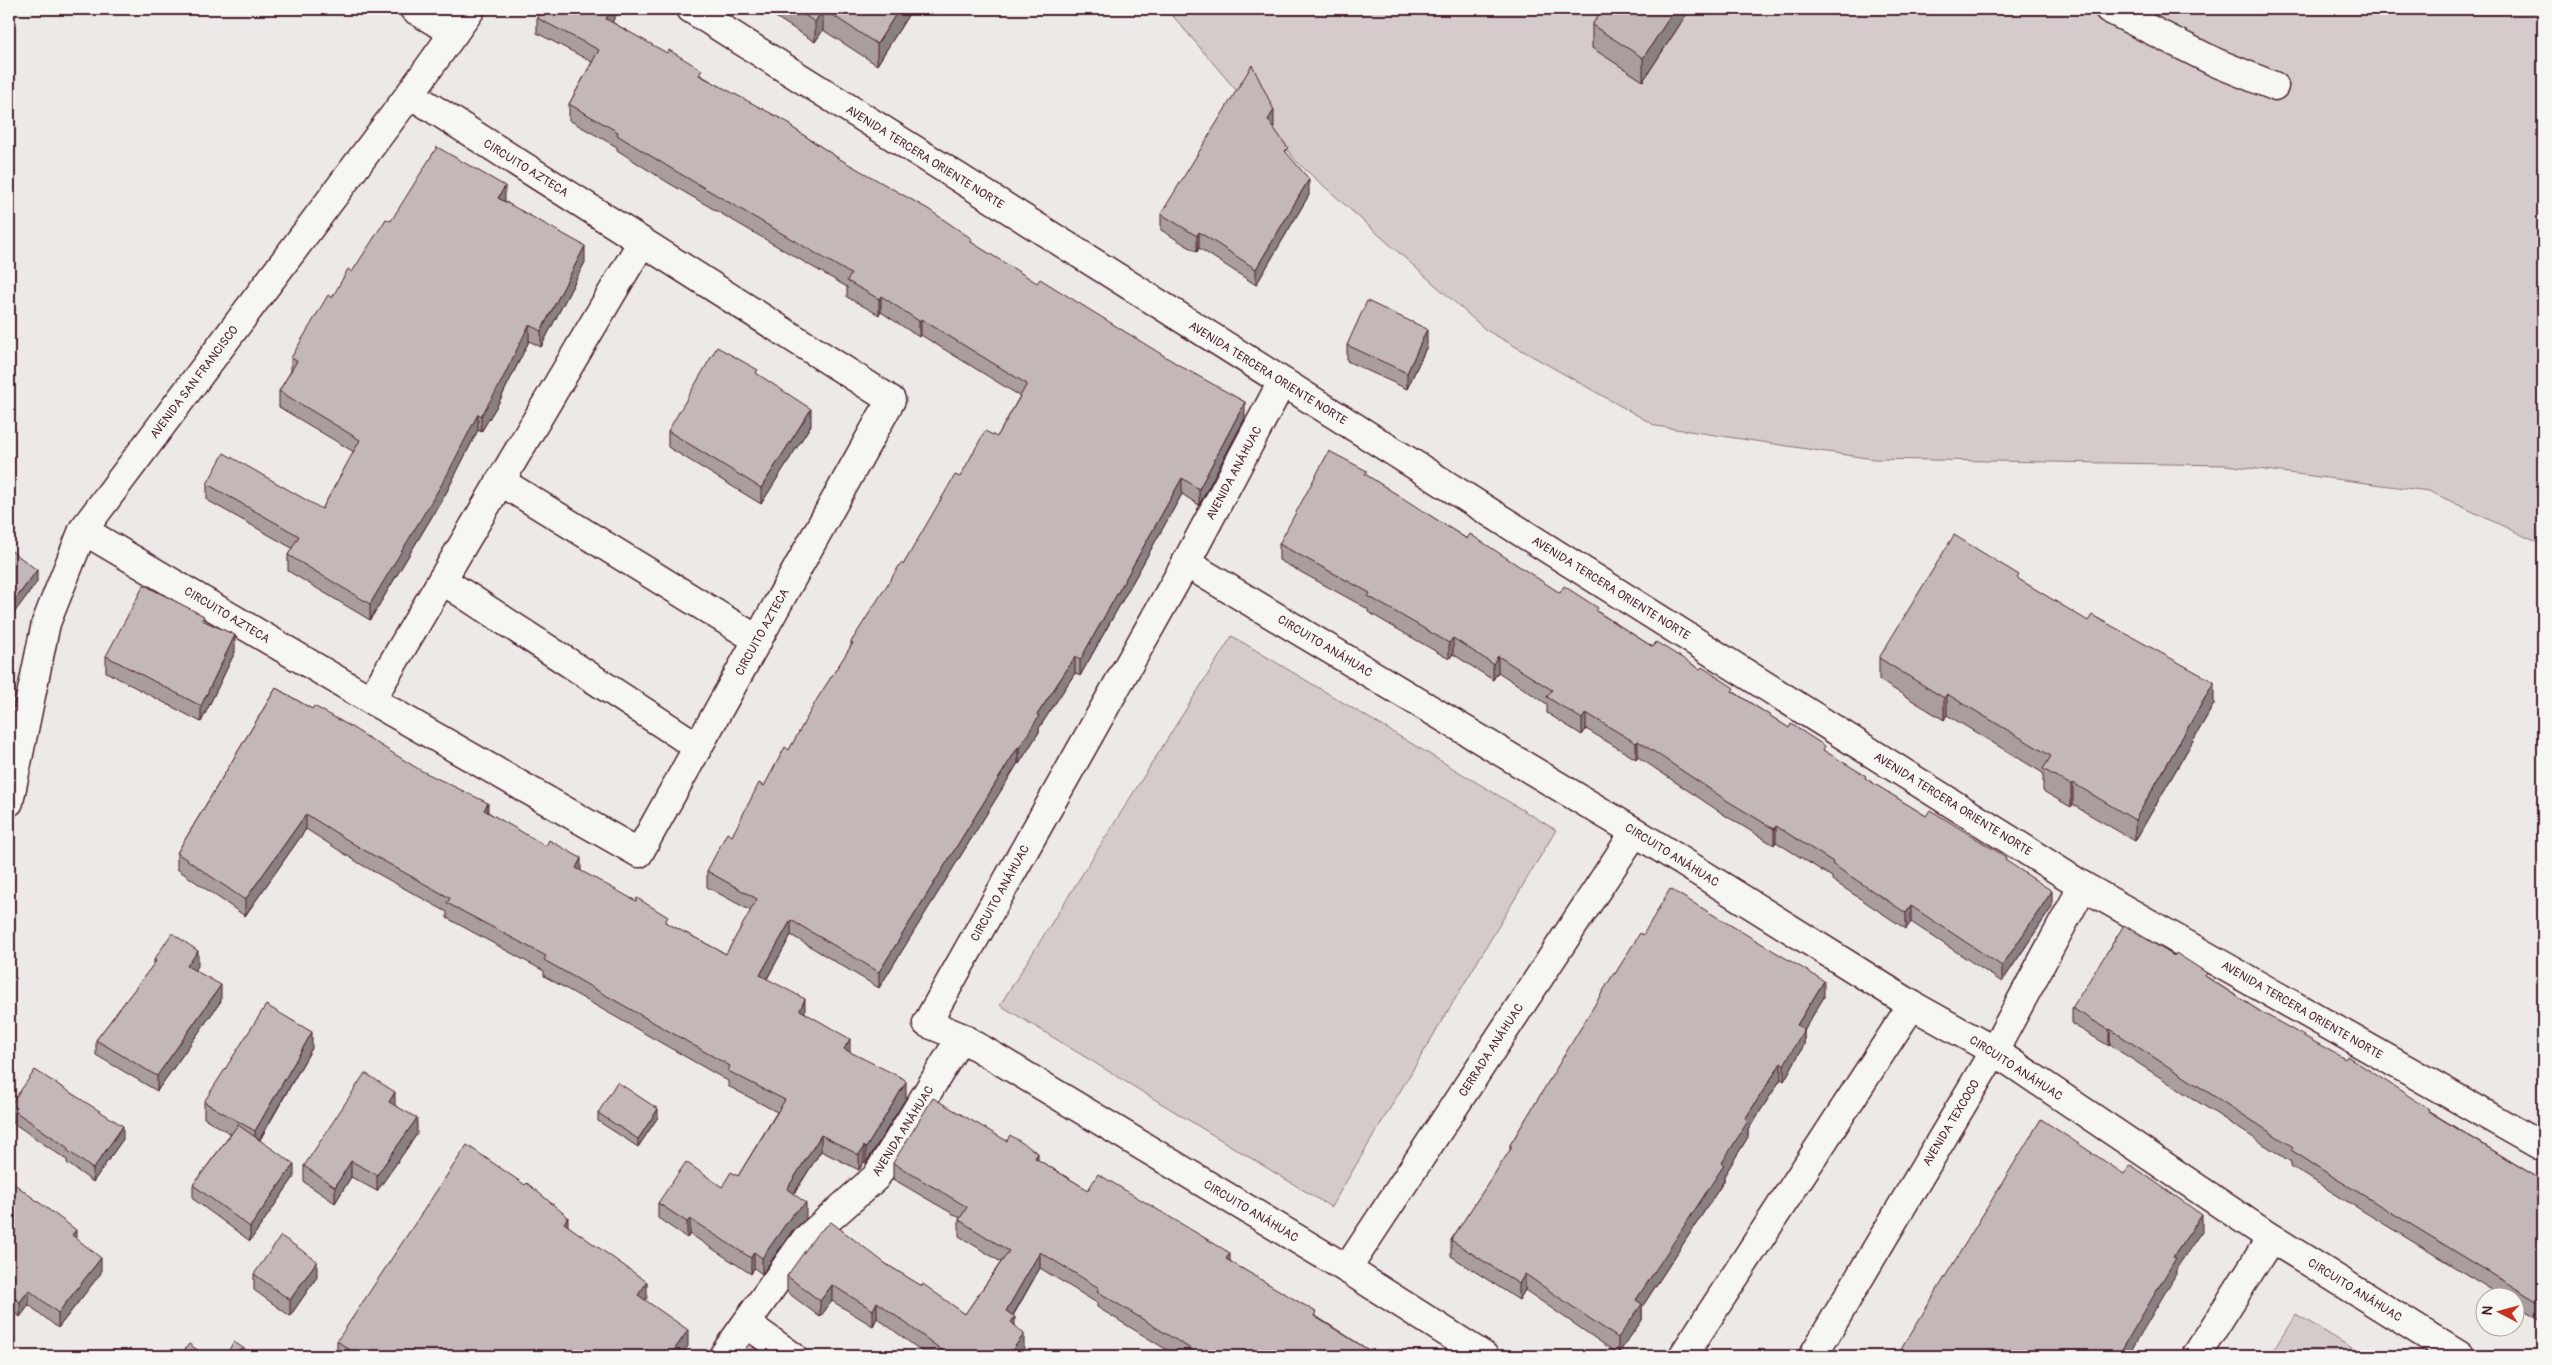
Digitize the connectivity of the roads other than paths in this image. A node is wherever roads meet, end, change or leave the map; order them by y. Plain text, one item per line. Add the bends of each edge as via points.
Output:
1 (414, 9) edge
2 (471, 9) edge
3 (691, 9) edge
4 (2109, 9) edge
5 (454, 33) junction
6 (2274, 86) dead end
7 (410, 94) junction
8 (642, 242) junction
9 (1282, 382) junction
10 (500, 481) junction
11 (83, 530) junction
12 (1186, 564) junction
13 (442, 580) junction
14 (758, 640) junction
15 (371, 700) junction
16 (698, 747) junction
17 (10, 801) edge
18 (1636, 832) junction
19 (2083, 886) junction
20 (1912, 1005) junction
21 (961, 1037) junction
22 (1994, 1051) junction
23 (2543, 1147) edge
24 (2271, 1238) junction
25 (1347, 1269) junction
26 (747, 1324) junction
27 (723, 1356) edge
28 (792, 1356) edge
29 (1484, 1356) edge
30 (1682, 1356) edge
31 (1813, 1356) edge
32 (2196, 1356) edge
33 (2460, 1356) edge

1 - 5 street
2 - 5 street, AVENIDA SAN FRANCISCO
3 - 9 street, AVENIDA TERCERA ORIENTE NORTE
4 - 6 street via 2217,63
5 - 7 street, AVENIDA SAN FRANCISCO
7 - 8 street, CIRCUITO AZTECA
7 - 11 street, AVENIDA SAN FRANCISCO
8 - 10 street
8 - 14 street, CIRCUITO AZTECA via 891,400
9 - 12 street, AVENIDA ANÁHUAC
9 - 19 street, AVENIDA TERCERA ORIENTE NORTE
10 - 13 street
10 - 14 street
11 - 15 street, CIRCUITO AZTECA
11 - 17 street, AVENIDA SAN FRANCISCO via 46,623
12 - 18 street, CIRCUITO ANÁHUAC
12 - 21 street, CIRCUITO ANÁHUAC via 927,1024
13 - 15 street
13 - 16 street
14 - 16 street, CIRCUITO AZTECA
15 - 16 street, CIRCUITO AZTECA via 639,853
18 - 20 street, CIRCUITO ANÁHUAC
18 - 25 street, CERRADA ANÁHUAC
19 - 22 street, AVENIDA TEXCOCO
19 - 23 street, AVENIDA TERCERA ORIENTE NORTE
20 - 22 street, CIRCUITO ANÁHUAC
20 - 30 street
21 - 25 street, CIRCUITO ANÁHUAC
21 - 26 street, AVENIDA ANÁHUAC via 876,1177 805,1240
22 - 24 street, CIRCUITO ANÁHUAC
22 - 31 street, AVENIDA TEXCOCO
24 - 32 street
24 - 33 street, CIRCUITO ANÁHUAC
25 - 29 street, CIRCUITO ANÁHUAC
26 - 27 street, AVENIDA ANÁHUAC
26 - 28 street

